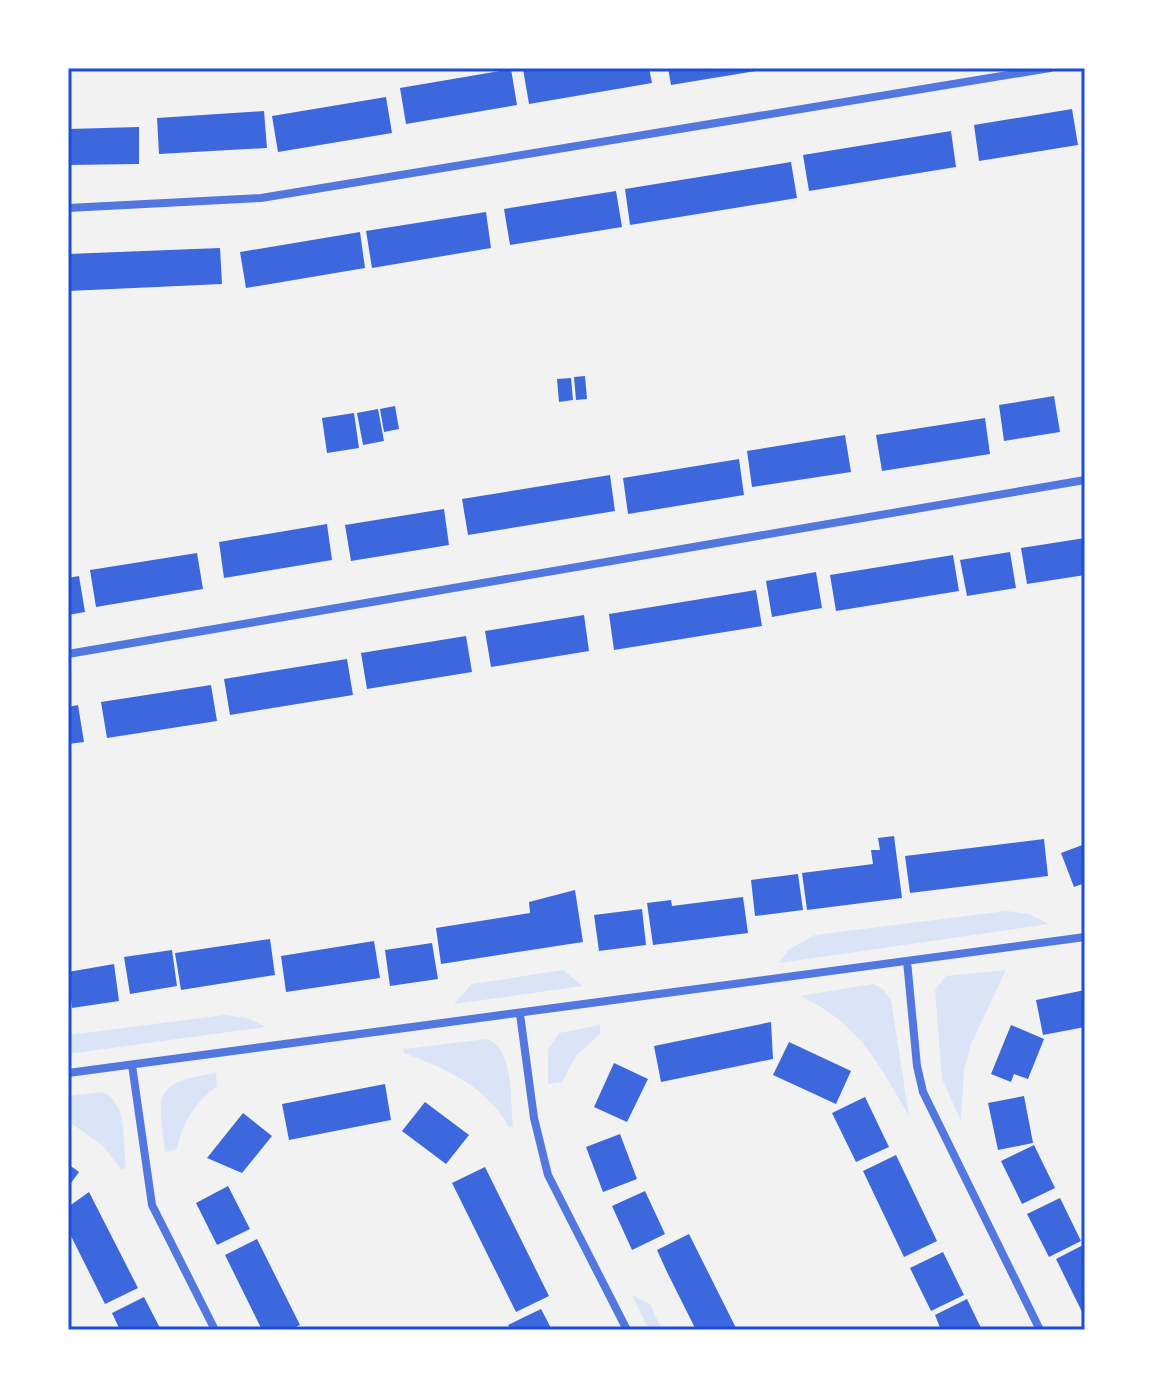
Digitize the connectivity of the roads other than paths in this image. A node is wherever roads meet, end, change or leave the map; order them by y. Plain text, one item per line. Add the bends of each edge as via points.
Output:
1 (1050, 68) edge
2 (68, 208) edge
3 (1085, 480) edge
4 (68, 654) edge
5 (1085, 937) edge
6 (907, 961) junction
7 (520, 1014) junction
8 (132, 1065) junction
9 (68, 1073) edge
10 (215, 1330) edge
11 (627, 1330) edge
12 (1040, 1330) edge

1 - 2 street via 261,198
3 - 4 street
5 - 6 street
6 - 7 street
6 - 12 street via 923,1092
7 - 8 street
7 - 11 street via 534,1118 548,1175
8 - 9 street
8 - 10 street via 152,1205

